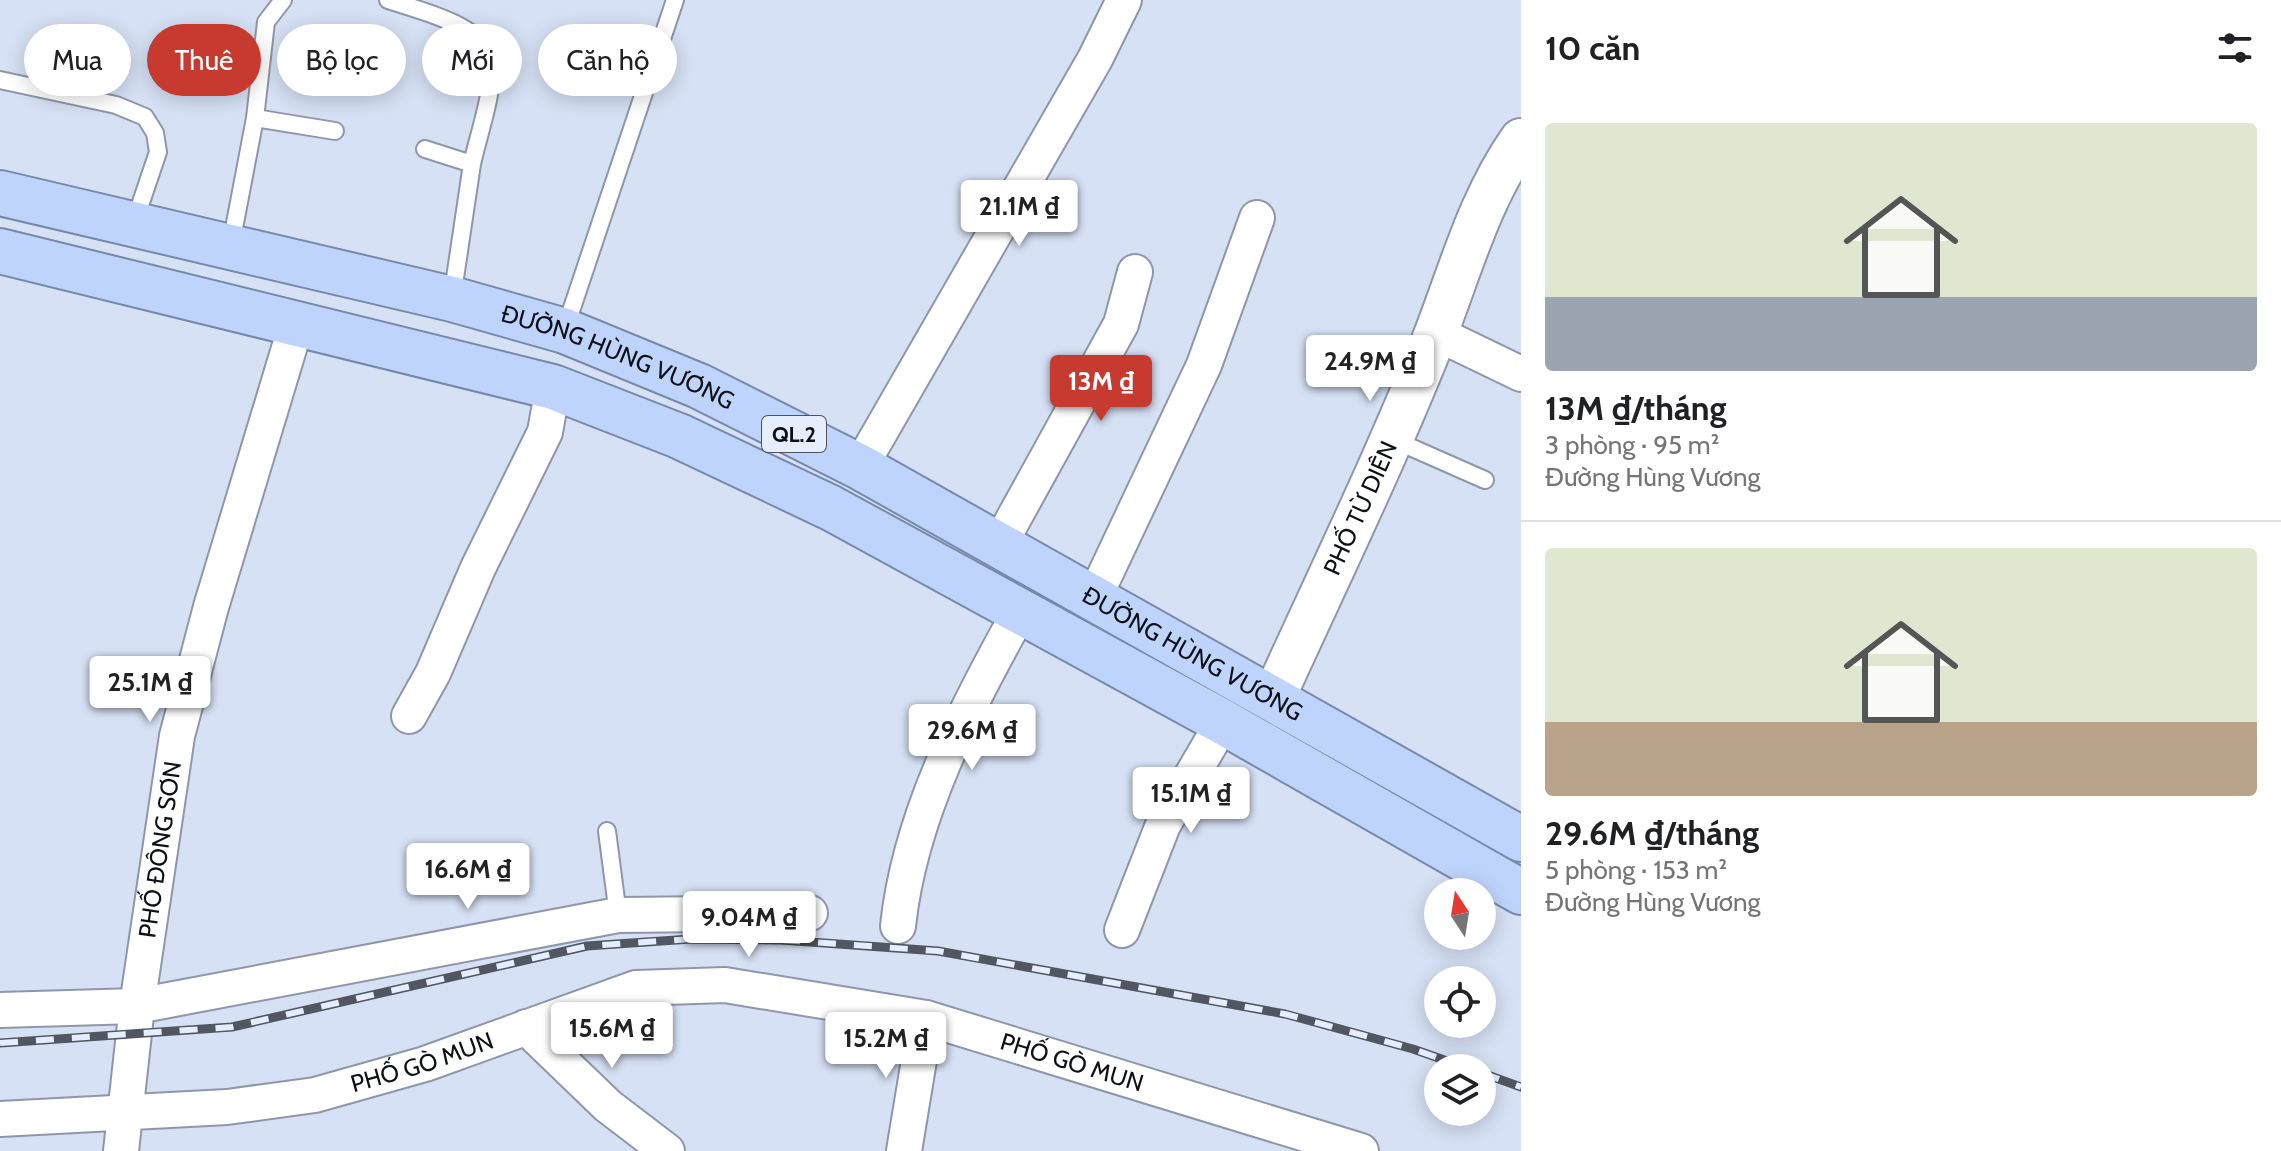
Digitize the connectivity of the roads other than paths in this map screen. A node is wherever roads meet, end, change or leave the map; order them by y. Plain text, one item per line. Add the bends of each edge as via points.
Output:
1 (283, 0) edge
2 (388, 0) edge
3 (675, 0) edge
4 (1124, 0) edge
5 (0, 80) edge
6 (255, 118) junction
7 (335, 131) dead end
8 (1521, 140) edge
9 (425, 149) dead end
10 (472, 164) junction
11 (0, 193) edge
12 (1257, 218) dead end
13 (133, 224) junction
14 (230, 246) junction
15 (0, 251) edge
16 (1135, 272) dead end
17 (452, 299) junction
18 (297, 322) junction
19 (565, 331) junction
20 (1436, 333) junction
21 (1521, 374) edge
22 (553, 387) junction
23 (1390, 438) junction
24 (860, 467) junction
25 (1485, 480) dead end
26 (999, 545) junction
27 (1094, 598) junction
28 (1020, 611) junction
29 (1273, 699) junction
30 (409, 716) dead end
31 (1223, 722) junction
32 (607, 831) dead end
33 (1521, 839) edge
34 (1521, 892) edge
35 (810, 913) dead end
36 (618, 915) junction
37 (898, 926) dead end
38 (1122, 930) dead end
39 (137, 1006) junction
40 (0, 1010) edge
41 (926, 1018) junction
42 (526, 1027) junction
43 (127, 1115) junction
44 (0, 1119) edge
45 (1314, 1143) edge
46 (121, 1151) edge
47 (667, 1151) edge
48 (904, 1151) edge
49 (1361, 1151) edge

1 - 6 lane via 266,22
2 - 10 lane via 453,21 483,43 492,64
3 - 19 lane
4 - 24 street
5 - 13 lane via 116,105 145,117 158,152
6 - 7 lane
6 - 14 lane
8 - 20 street, PHỐ TỪ DIÊN via 1507,159 1464,254
9 - 10 lane
10 - 17 lane
11 - 13 highway, ĐƯỜNG HÙNG VƯƠNG / QL.2
12 - 27 street via 1204,365
13 - 14 highway, ĐƯỜNG HÙNG VƯƠNG / QL.2
14 - 17 highway, ĐƯỜNG HÙNG VƯƠNG / QL.2
15 - 18 highway, ĐƯỜNG HÙNG VƯƠNG / QL.2
16 - 26 street via 1121,324
17 - 19 highway, ĐƯỜNG HÙNG VƯƠNG / QL.2
18 - 22 highway, ĐƯỜNG HÙNG VƯƠNG / QL.2
18 - 39 street, PHỐ ĐÔNG SƠN via 177,736
19 - 24 highway, ĐƯỜNG HÙNG VƯƠNG / QL.2 via 699,386
20 - 21 street
20 - 23 street, PHỐ TỪ DIÊN
22 - 28 highway, ĐƯỜNG HÙNG VƯƠNG / QL.2 via 679,436 831,508
22 - 30 street via 545,432
23 - 25 lane
23 - 29 street, PHỐ TỪ DIÊN
24 - 26 highway, ĐƯỜNG HÙNG VƯƠNG / QL.2
26 - 27 highway, ĐƯỜNG HÙNG VƯƠNG / QL.2
27 - 29 highway, ĐƯỜNG HÙNG VƯƠNG / QL.2
28 - 31 highway, ĐƯỜNG HÙNG VƯƠNG / QL.2
28 - 37 street via 966,710 934,789 903,883
29 - 33 highway, ĐƯỜNG HÙNG VƯƠNG / QL.2
31 - 34 highway, ĐƯỜNG HÙNG VƯƠNG / QL.2
31 - 38 street via 1163,825
32 - 36 lane
35 - 36 street
36 - 39 street
39 - 40 street
39 - 43 street, PHỐ ĐÔNG SƠN
41 - 42 street, PHỐ GÒ MUN via 725,985 636,988
41 - 45 street, PHỐ GÒ MUN
41 - 48 street
42 - 43 street, PHỐ GÒ MUN via 425,1064 315,1095
42 - 47 street via 608,1106
43 - 44 street, PHỐ GÒ MUN
43 - 46 street, PHỐ ĐÔNG SƠN
45 - 49 street, PHỐ GÒ MUN

